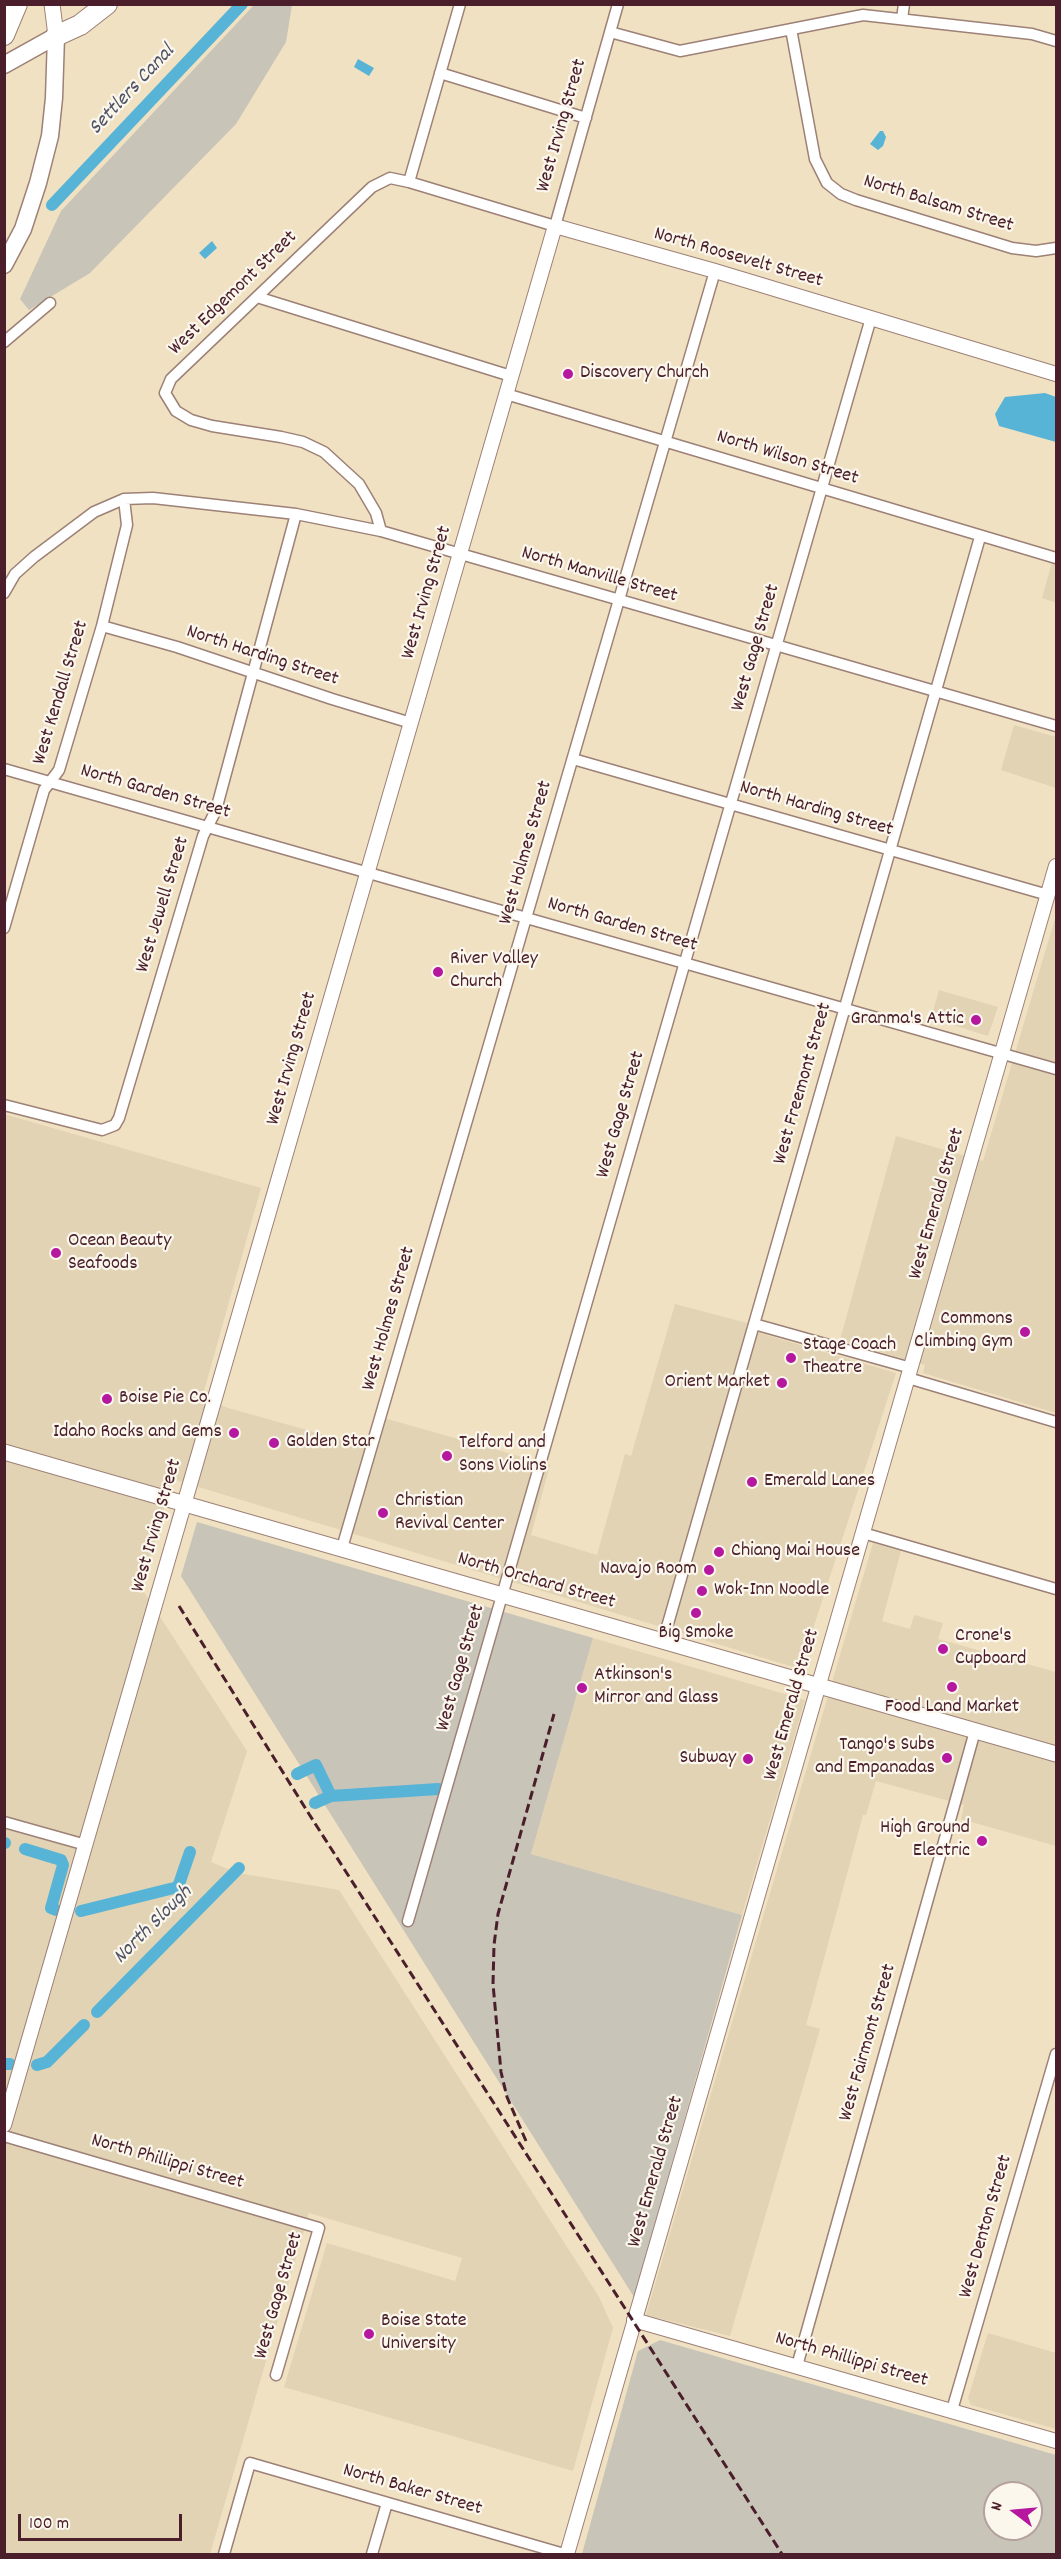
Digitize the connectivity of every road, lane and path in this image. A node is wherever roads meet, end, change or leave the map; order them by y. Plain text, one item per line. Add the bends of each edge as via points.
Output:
1 (17, 4) edge
2 (52, 4) edge
3 (107, 4) edge
4 (460, 4) edge
5 (618, 4) edge
6 (904, 4) edge
7 (902, 19) junction
8 (791, 29) junction
9 (610, 32) junction
10 (4, 35) edge
11 (56, 36) junction
12 (1056, 41) edge
13 (4, 65) edge
14 (440, 73) junction
15 (586, 118) junction
16 (409, 182) junction
17 (555, 226) junction
18 (1056, 248) edge
19 (4, 265) edge
20 (715, 271) junction
21 (257, 297) junction
22 (50, 303) dead end
23 (871, 318) junction
24 (4, 342) edge
25 (1056, 374) edge
26 (511, 376) junction
27 (506, 394) junction
28 (666, 441) junction
29 (822, 489) junction
30 (124, 499) junction
31 (296, 514) junction
32 (381, 531) junction
33 (980, 537) junction
34 (460, 554) junction
35 (1056, 558) edge
36 (4, 593) edge
37 (619, 600) junction
38 (102, 626) junction
39 (777, 646) junction
40 (253, 673) junction
41 (936, 691) junction
42 (411, 723) junction
43 (1056, 726) edge
44 (573, 759) junction
45 (4, 769) edge
46 (52, 782) junction
47 (731, 804) junction
48 (206, 827) junction
49 (890, 850) junction
50 (1056, 866) edge
51 (368, 872) junction
52 (1048, 895) junction
53 (527, 917) junction
54 (4, 928) edge
55 (685, 963) junction
56 (845, 1009) junction
57 (1002, 1054) junction
58 (1056, 1069) edge
59 (4, 1105) edge
60 (754, 1324) junction
61 (910, 1373) junction
62 (1056, 1422) edge
63 (4, 1452) edge
64 (185, 1503) junction
65 (863, 1533) junction
66 (342, 1548) junction
67 (1056, 1589) edge
68 (502, 1594) junction
69 (663, 1641) junction
70 (819, 1685) junction
71 (975, 1731) junction
72 (1056, 1754) edge
73 (4, 1822) edge
74 (86, 1845) junction
75 (408, 1921) dead end
76 (1056, 2054) edge
77 (4, 2125) edge
78 (4, 2136) edge
79 (319, 2228) joint
80 (634, 2320) junction
81 (797, 2366) junction
82 (276, 2375) dead end
83 (952, 2410) junction
84 (1056, 2441) edge
85 (387, 2503) junction
86 (224, 2554) edge
87 (372, 2554) edge
88 (566, 2554) edge

1 - 10 highway
2 - 11 main road
3 - 11 highway via 80,25
4 - 14 street
5 - 9 street, West Irving Street
6 - 7 street
7 - 8 street via 863,15
7 - 12 street via 1032,34
8 - 9 street via 680,51
8 - 18 street, North Balsam Street via 815,159 827,183 856,200 1012,248
9 - 15 street, West Irving Street
11 - 13 main road
11 - 19 main road via 50,136 23,229
14 - 15 street
14 - 16 street
15 - 17 street, West Irving Street
16 - 17 street, North Roosevelt Street
16 - 21 street, West Edgemont Street via 390,178 372,188
17 - 20 street, North Roosevelt Street
17 - 26 street, West Irving Street
20 - 23 street, North Roosevelt Street
20 - 28 street, West Holmes Street
21 - 26 street
21 - 32 street, West Edgemont Street via 171,379 165,393 168,400 176,411 191,420 303,442 324,452 359,484 376,513
22 - 24 street
23 - 25 street, North Roosevelt Street
23 - 29 street, West Gage Street
26 - 27 street, West Irving Street
27 - 28 street, North Wilson Street
27 - 34 street, West Irving Street
28 - 29 street, North Wilson Street
28 - 37 street, West Holmes Street
29 - 33 street, North Wilson Street
29 - 39 street, West Gage Street
30 - 31 street, North Manville Street via 153,498
30 - 36 street via 94,512 34,557 15,574
30 - 38 street, West Kendall Street via 127,525
31 - 32 street, North Manville Street
31 - 40 street, West Jewell Street
32 - 34 street, North Manville Street
33 - 35 street, North Wilson Street
33 - 41 street, West Freemont Street
34 - 37 street, North Manville Street
34 - 42 street, West Irving Street
37 - 39 street, North Manville Street
37 - 44 street, West Holmes Street
38 - 40 street, North Harding Street
38 - 46 street, West Kendall Street via 59,770
39 - 41 street, North Manville Street
39 - 47 street, West Gage Street
40 - 42 street, North Harding Street
40 - 48 street, West Jewell Street via 216,810
41 - 43 street, North Manville Street
41 - 49 street, West Freemont Street
42 - 51 street, West Irving Street
44 - 47 street, North Harding Street
44 - 53 street, West Holmes Street
45 - 46 street, North Garden Street
46 - 48 street, North Garden Street
46 - 54 street, West Kendall Street via 44,790
47 - 49 street, North Harding Street
47 - 55 street, West Gage Street
48 - 51 street, North Garden Street
48 - 59 street, West Jewell Street via 115,1125 95,1129
49 - 52 street, North Harding Street
49 - 56 street, West Freemont Street
50 - 52 street, West Emerald Street
51 - 53 street, North Garden Street
51 - 64 street, West Irving Street
52 - 57 street, West Emerald Street
53 - 55 street, North Garden Street
53 - 66 street, West Holmes Street
55 - 56 street, North Garden Street
55 - 68 street, West Gage Street
56 - 57 street, North Garden Street
56 - 60 street, West Freemont Street
57 - 58 street, North Garden Street
57 - 61 street, West Emerald Street
60 - 61 street
60 - 69 street, West Freemont Street
61 - 62 street
61 - 65 street, West Emerald Street
63 - 64 main road, North Orchard Street
64 - 66 main road, North Orchard Street
64 - 74 street, West Irving Street
65 - 67 street
65 - 70 street, West Emerald Street
66 - 68 main road, North Orchard Street
68 - 69 main road, North Orchard Street
68 - 75 street, West Gage Street
69 - 70 main road, North Orchard Street
70 - 71 main road, North Orchard Street
70 - 80 street, West Emerald Street
71 - 72 main road, North Orchard Street
71 - 81 street, West Fairmont Street
73 - 74 street
74 - 77 street, West Irving Street
76 - 83 street, West Denton Street
78 - 79 street, North Phillippi Street
79 - 82 street, West Gage Street
80 - 81 street, North Phillippi Street
80 - 88 street, West Emerald Street
81 - 83 street, North Phillippi Street
83 - 84 street, North Phillippi Street
85 - 86 street, North Baker Street via 250,2463
85 - 87 street
85 - 88 street, North Baker Street

